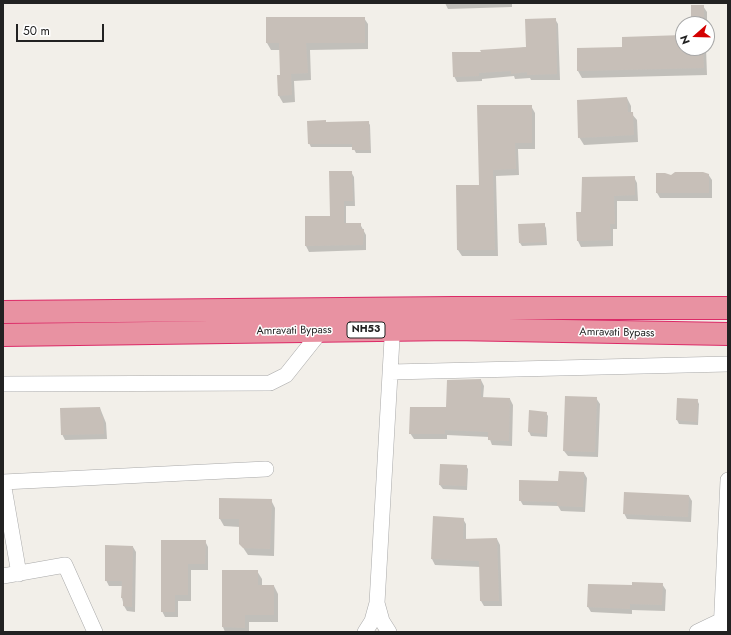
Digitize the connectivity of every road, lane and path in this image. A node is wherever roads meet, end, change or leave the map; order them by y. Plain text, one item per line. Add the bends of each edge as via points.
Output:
1 (394, 308) junction
2 (728, 308) edge
3 (3, 312) edge
4 (393, 330) junction
5 (321, 331) junction
6 (728, 334) edge
7 (3, 335) edge
8 (728, 364) edge
9 (391, 372) junction
10 (3, 384) edge
11 (266, 470) dead end
12 (728, 480) edge
13 (3, 482) edge
14 (19, 574) junction
15 (3, 576) edge
16 (377, 603) junction
17 (722, 626) edge
18 (95, 632) edge
19 (364, 632) edge
20 (388, 632) edge
21 (697, 632) edge

1 - 2 highway, Amravati Bypass / NH53
1 - 3 highway, Amravati Bypass / NH53
1 - 4 street
4 - 5 highway, Amravati Bypass / NH53
4 - 6 highway, Amravati Bypass / NH53
4 - 9 street
5 - 7 highway, Amravati Bypass / NH53
5 - 10 street via 286,375 270,383
8 - 9 street
9 - 16 street
11 - 13 street
12 - 17 street
13 - 14 street
14 - 15 street
14 - 18 street via 65,565
16 - 19 street via 372,621
16 - 20 street
17 - 21 street

